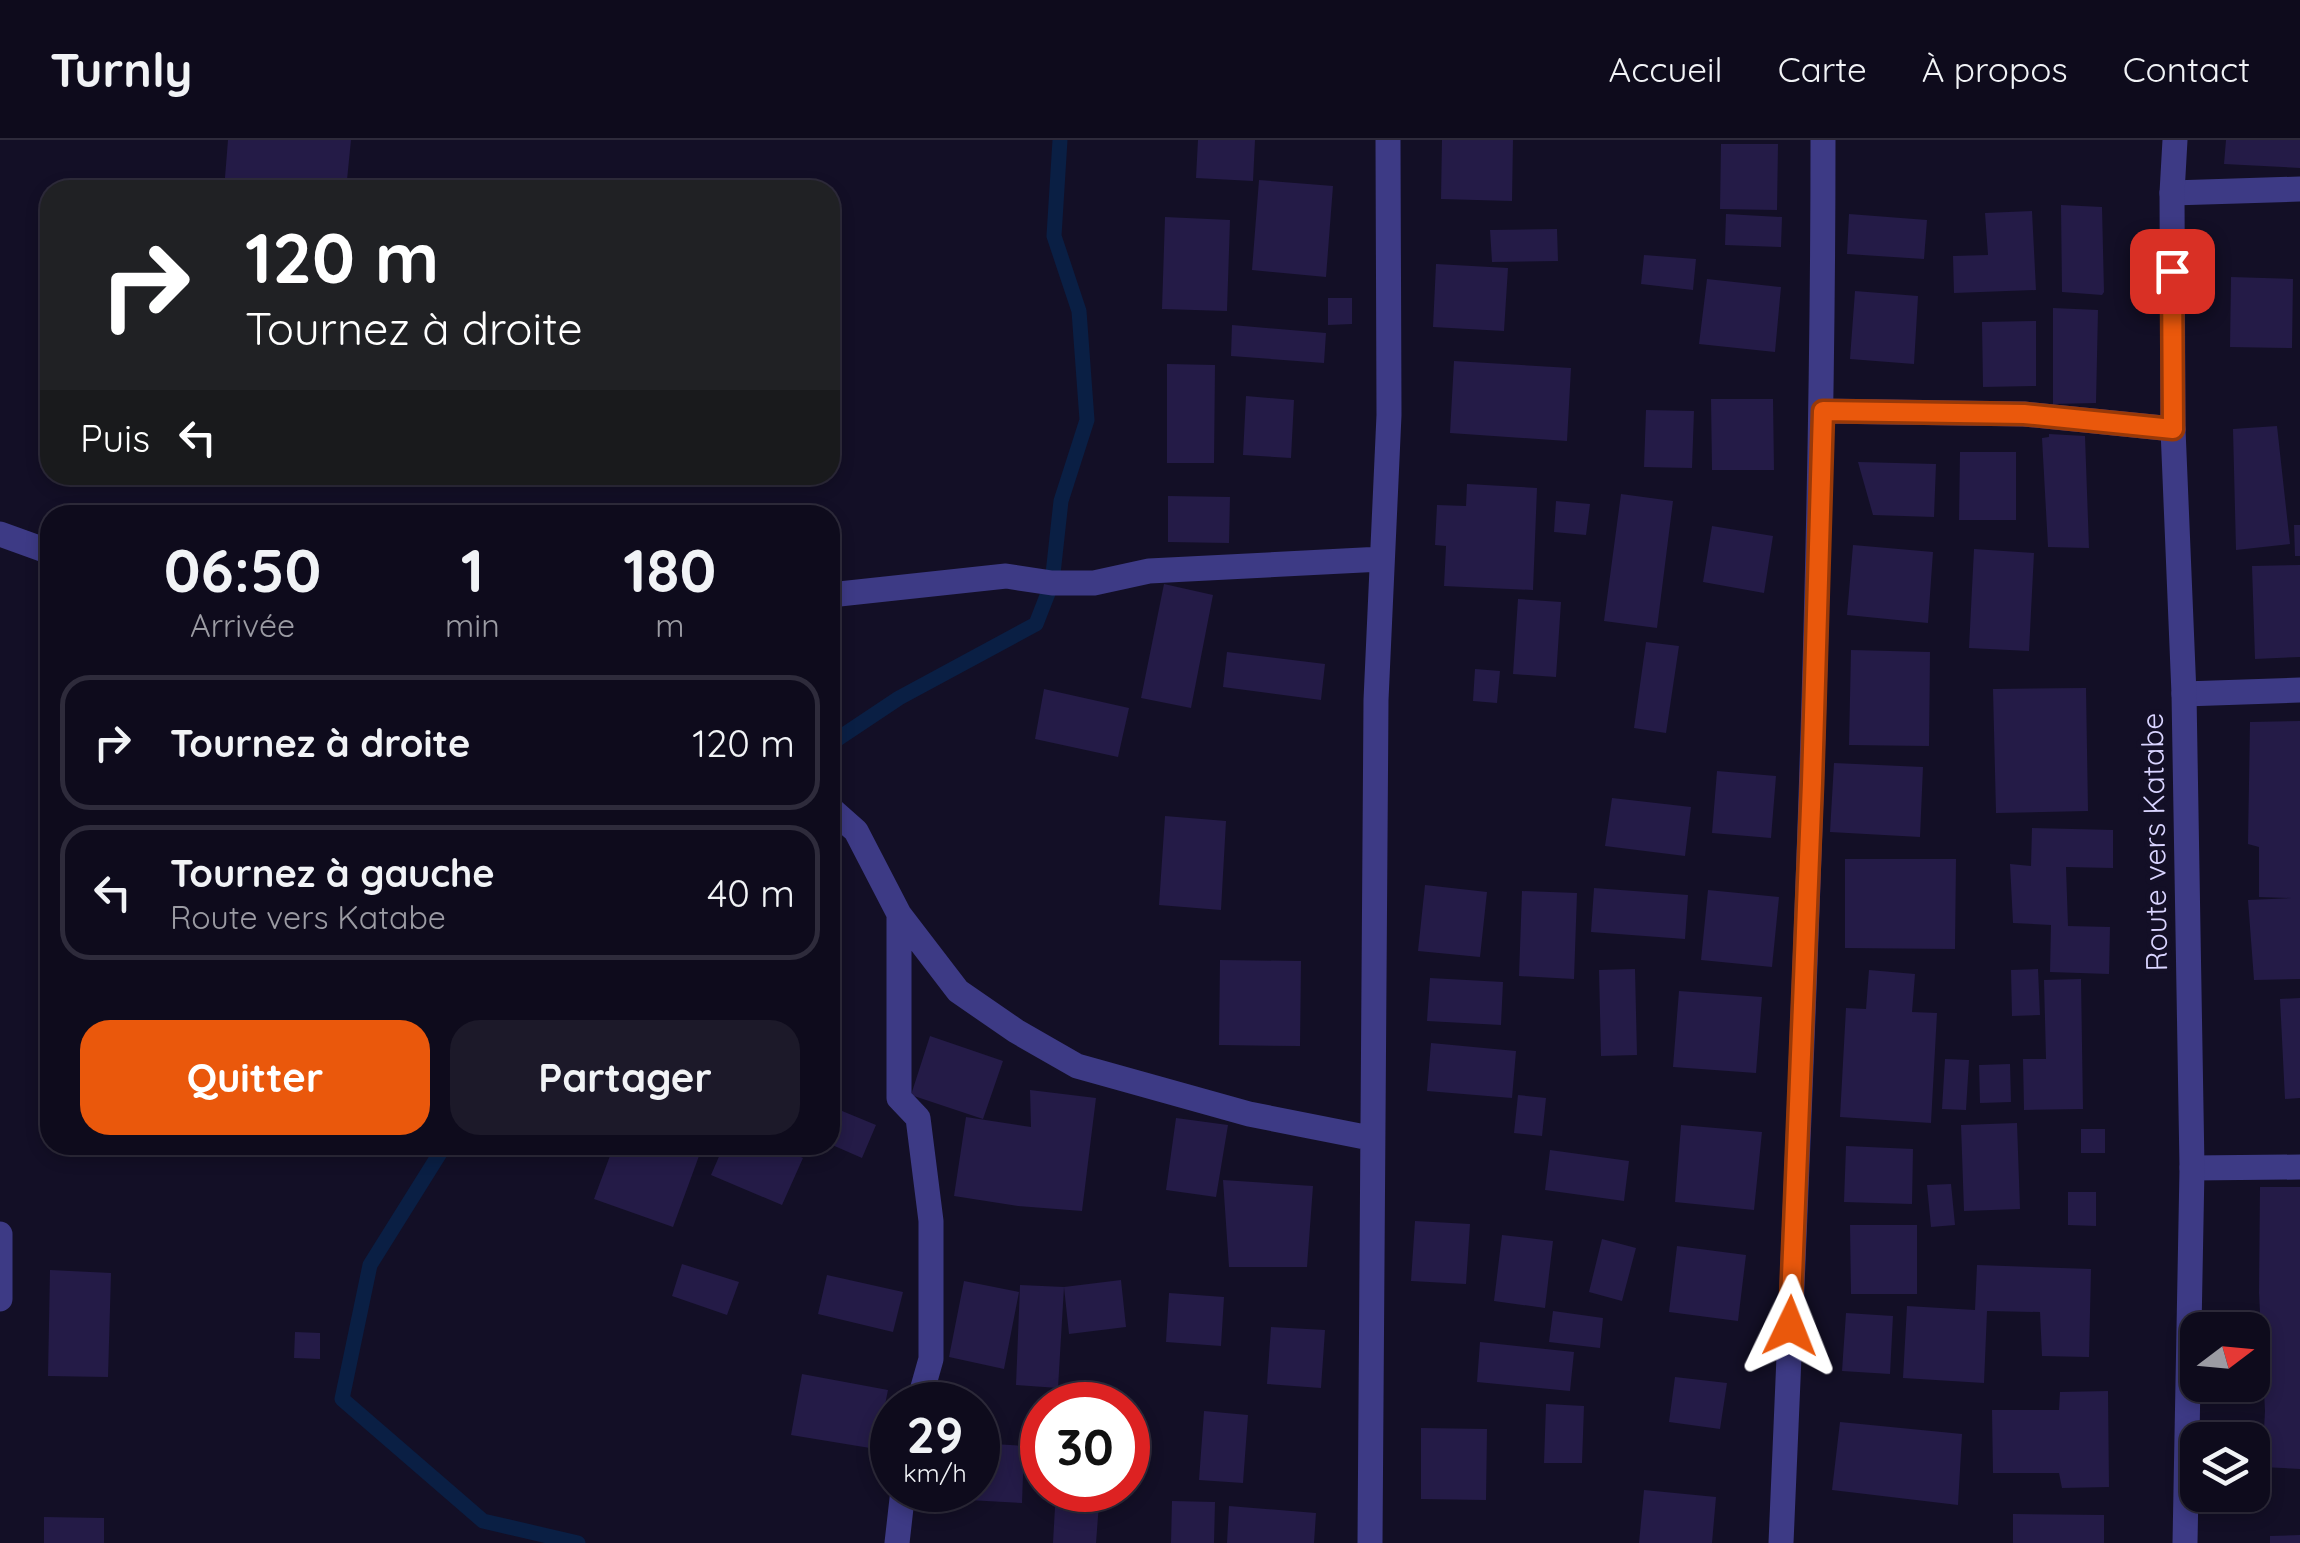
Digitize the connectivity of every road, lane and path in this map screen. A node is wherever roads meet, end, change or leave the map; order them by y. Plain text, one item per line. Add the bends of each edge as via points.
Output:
1 (1388, 140) edge
2 (1823, 140) edge
3 (2175, 140) edge
4 (2300, 189) edge
5 (2172, 192) junction
6 (1823, 411) junction
7 (2173, 429) junction
8 (0, 534) edge
9 (40, 548) edge
10 (1382, 559) junction
11 (840, 594) edge
12 (2300, 690) edge
13 (2184, 694) junction
14 (840, 817) edge
15 (900, 914) junction
16 (1370, 1138) junction
17 (2300, 1167) edge
18 (2192, 1168) junction
19 (0, 1234) edge
20 (0, 1299) edge
21 (924, 1382) edge
22 (901, 1512) edge
23 (897, 1543) edge
24 (1370, 1543) edge
25 (1781, 1543) edge
26 (2186, 1543) edge

1 - 10 street
2 - 6 street
3 - 5 street, Route vers Katabe
4 - 5 street
5 - 7 street, Route vers Katabe
6 - 7 street via 2024,414
6 - 25 street
7 - 13 street, Route vers Katabe
8 - 9 street
10 - 11 street via 1149,571 1094,583 1006,576
10 - 16 street
12 - 13 street
13 - 18 street, Route vers Katabe
14 - 15 street via 856,831
15 - 16 street via 958,991 1077,1066 1249,1114
15 - 21 street via 896,1071 899,1098 918,1118 933,1253
16 - 24 street
17 - 18 street
18 - 26 street, Route vers Katabe
19 - 20 street
22 - 23 street

